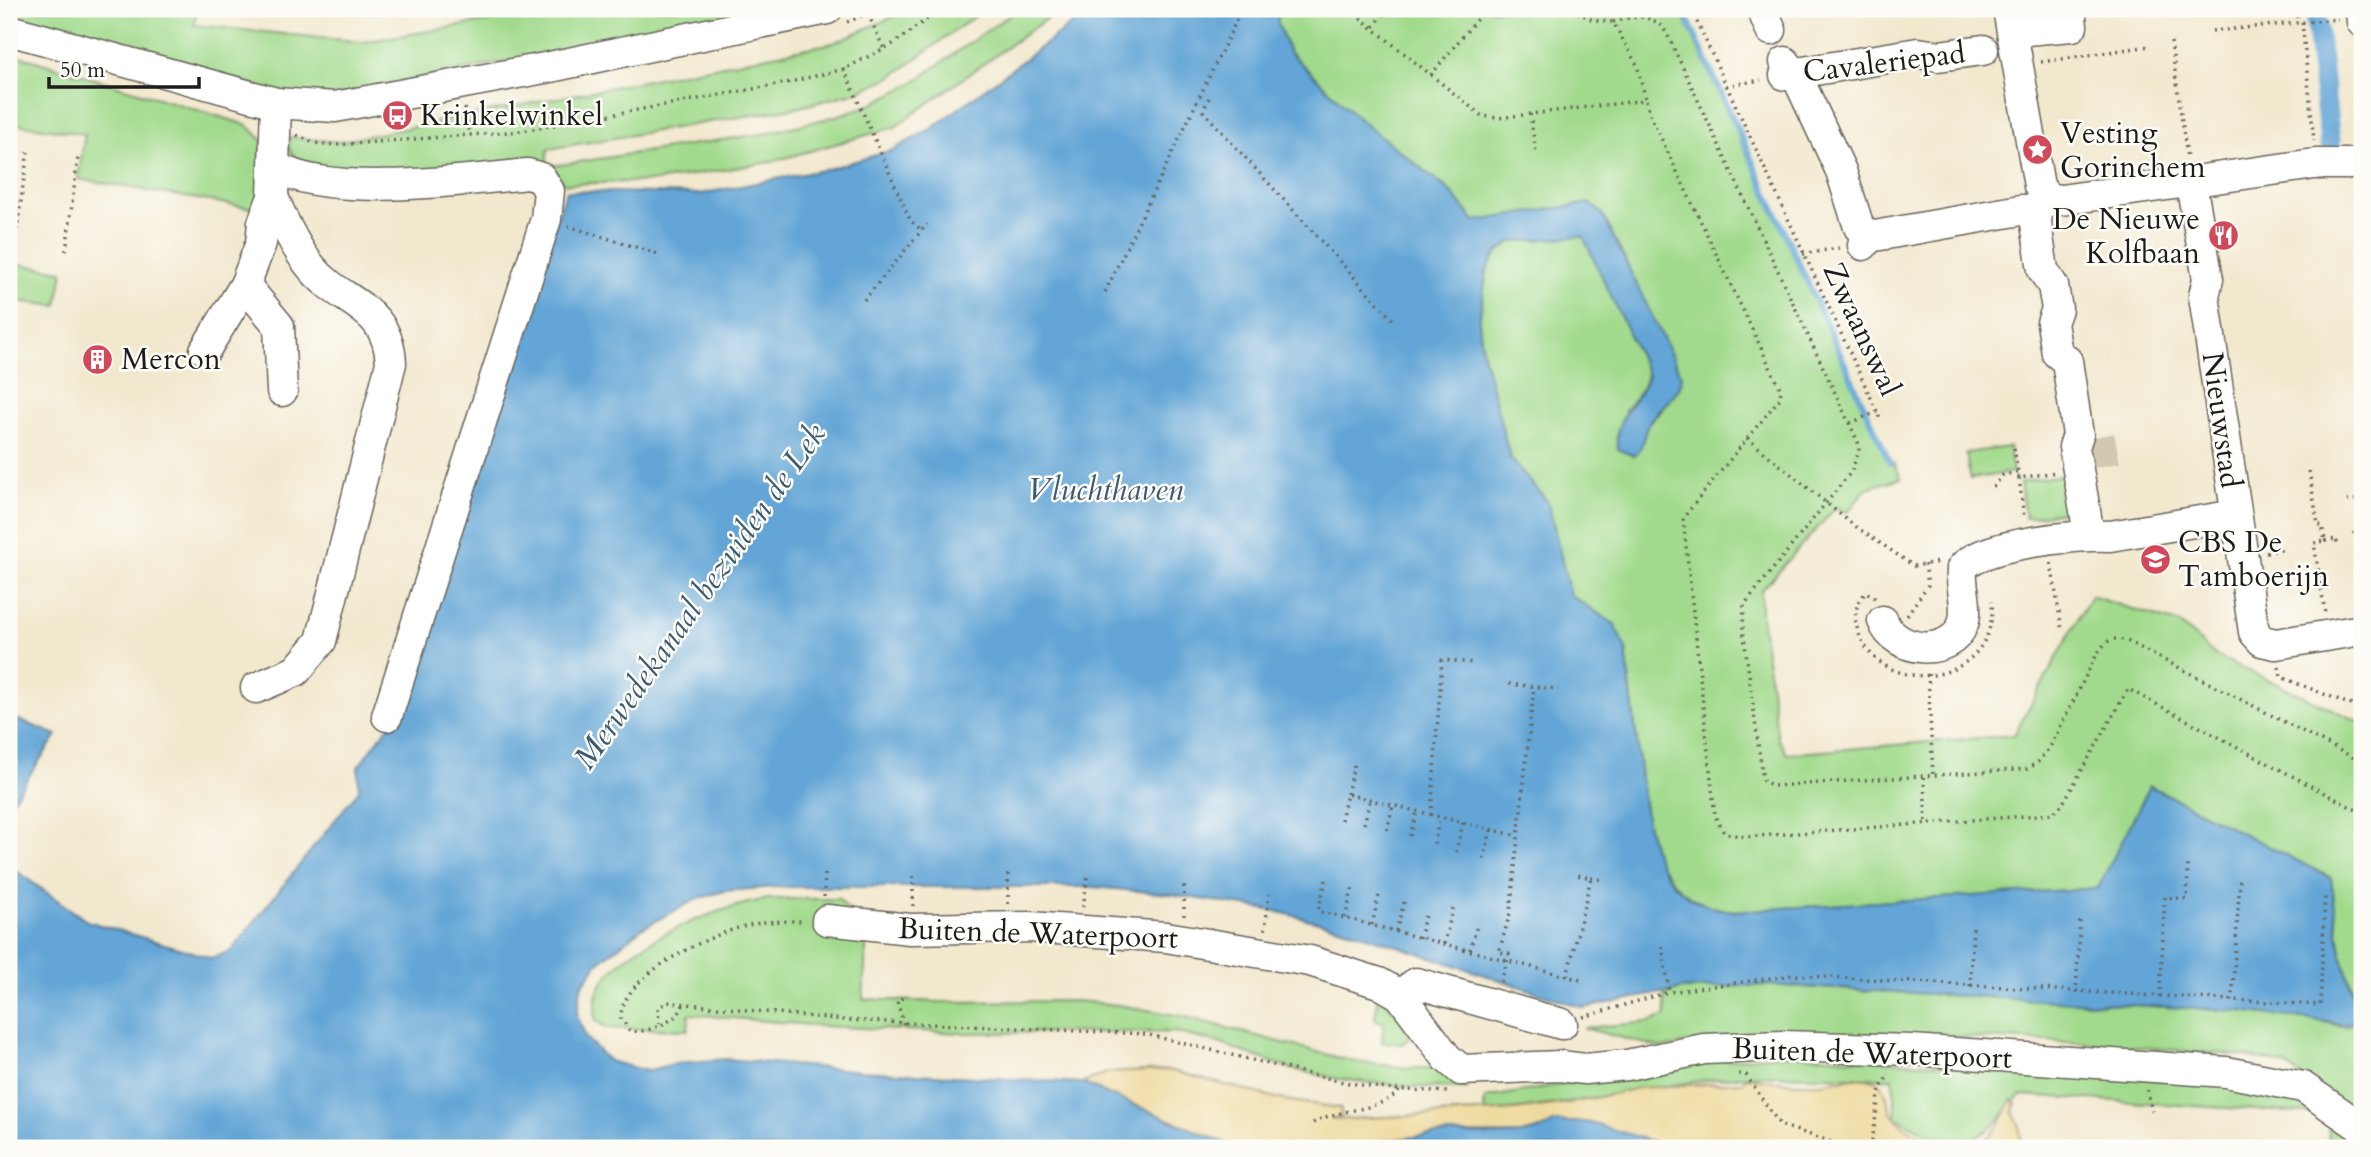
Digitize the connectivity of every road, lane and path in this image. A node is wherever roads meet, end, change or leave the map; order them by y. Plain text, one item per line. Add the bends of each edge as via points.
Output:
1 (827, 9) edge
2 (941, 9) edge
3 (1242, 9) edge
4 (1349, 9) edge
5 (1485, 9) edge
6 (1571, 9) edge
7 (1691, 9) edge
8 (2008, 9) edge
9 (2017, 9) edge
10 (2296, 9) edge
11 (2361, 9) edge
12 (1385, 10) edge
13 (868, 14) dead end
14 (2036, 19) edge
15 (2330, 20) dead end
16 (1613, 22) junction
17 (2300, 22) junction
18 (2362, 22) edge
19 (1374, 27) junction
20 (9, 30) edge
21 (2211, 32) dead end
22 (2171, 43) dead end
23 (884, 48) junction
24 (1998, 48) junction
25 (844, 69) junction
26 (1783, 72) junction
27 (1431, 75) junction
28 (1726, 86) junction
29 (1201, 96) junction
30 (1646, 100) junction
31 (465, 102) dead end
32 (276, 114) junction
33 (1530, 114) junction
34 (470, 136) junction
35 (28, 150) dead end
36 (1536, 152) dead end
37 (78, 157) dead end
38 (2315, 164) junction
39 (2362, 164) edge
40 (275, 166) junction
41 (2191, 183) junction
42 (274, 197) junction
43 (2042, 205) junction
44 (546, 219) junction
45 (927, 225) dead end
46 (922, 231) junction
47 (15, 243) dead end
48 (1858, 243) junction
49 (66, 251) dead end
50 (658, 254) dead end
51 (1803, 254) junction
52 (245, 285) junction
53 (1105, 292) dead end
54 (864, 300) dead end
55 (1393, 320) dead end
56 (205, 350) dead end
57 (282, 391) dead end
58 (1877, 412) junction
59 (1882, 422) dead end
60 (1850, 424) junction
61 (1747, 438) junction
62 (2014, 448) dead end
63 (2074, 460) junction
64 (2309, 471) dead end
65 (2018, 472) junction
66 (2019, 478) junction
67 (1993, 487) dead end
68 (2362, 499) edge
69 (2347, 501) dead end
70 (1826, 503) junction
71 (2236, 515) junction
72 (2043, 529) junction
73 (2353, 532) dead end
74 (2089, 534) junction
75 (2325, 541) junction
76 (2337, 544) dead end
77 (2286, 549) dead end
78 (2362, 552) edge
79 (2257, 554) dead end
80 (1924, 564) junction
81 (1964, 565) junction
82 (1857, 603) dead end
83 (1890, 614) junction
84 (2062, 630) dead end
85 (2362, 630) edge
86 (2328, 635) junction
87 (2276, 644) junction
88 (1927, 647) junction
89 (1475, 663) dead end
90 (1509, 684) dead end
91 (1534, 687) junction
92 (256, 688) dead end
93 (1558, 689) dead end
94 (2362, 709) edge
95 (387, 716) dead end
96 (1355, 761) dead end
97 (2362, 762) edge
98 (1933, 776) junction
99 (1924, 777) junction
100 (1347, 794) junction
101 (1370, 800) junction
102 (1393, 806) junction
103 (1417, 812) junction
104 (2362, 813) edge
105 (1431, 815) junction
106 (1440, 817) junction
107 (1340, 820) dead end
108 (1463, 823) junction
109 (1364, 824) dead end
110 (1926, 824) junction
111 (1491, 830) junction
112 (1387, 831) dead end
113 (1410, 836) dead end
114 (1518, 836) junction
115 (1434, 844) dead end
116 (1456, 852) dead end
117 (1484, 859) dead end
118 (2188, 861) dead end
119 (825, 871) dead end
120 (1008, 871) dead end
121 (914, 873) dead end
122 (1088, 874) dead end
123 (1577, 875) dead end
124 (1591, 878) junction
125 (1326, 880) dead end
126 (1604, 880) dead end
127 (2240, 880) dead end
128 (1185, 883) dead end
129 (1353, 887) dead end
130 (1269, 894) dead end
131 (2325, 894) dead end
132 (1379, 895) dead end
133 (1405, 899) dead end
134 (913, 907) dead end
135 (1007, 908) dead end
136 (1454, 908) dead end
137 (826, 911) junction
138 (1082, 912) dead end
139 (1426, 913) dead end
140 (1345, 918) junction
141 (2080, 918) dead end
142 (1184, 920) dead end
143 (1372, 925) junction
144 (1477, 925) dead end
145 (1973, 928) dead end
146 (1265, 930) dead end
147 (1396, 932) junction
148 (1419, 937) junction
149 (1444, 944) junction
150 (1662, 946) dead end
151 (1470, 951) junction
152 (1507, 960) junction
153 (1567, 976) junction
154 (1585, 981) dead end
155 (1500, 986) dead end
156 (1970, 986) junction
157 (1669, 992) junction
158 (2076, 993) junction
159 (1400, 995) junction
160 (905, 996) dead end
161 (2160, 997) junction
162 (2232, 1001) junction
163 (683, 1005) junction
164 (1567, 1023) joint
165 (659, 1024) junction
166 (904, 1024) junction
167 (1899, 1049) junction
168 (1746, 1075) dead end
169 (1400, 1090) junction
170 (1452, 1092) dead end
171 (2147, 1097) dead end
172 (2152, 1111) dead end
173 (1313, 1123) dead end
174 (2362, 1128) edge
175 (1850, 1148) edge
176 (1871, 1148) edge

1 - 32 street via 356,104
2 - 23 path
3 - 29 path
4 - 19 path
5 - 27 path
6 - 16 path via 1593,20
7 - 28 path, Zwaanswal
8 - 24 street
9 - 14 street via 2026,30
10 - 17 path
11 - 18 street
12 - 19 path
13 - 23 path
15 - 17 path
16 - 30 path via 1637,65
16 - 60 path via 1640,16 1662,25
17 - 21 path
17 - 38 path
19 - 27 path
20 - 32 street
22 - 41 path
23 - 25 path
24 - 26 street, Cavaleriepad via 1938,55 1918,52
24 - 43 street via 2020,65
25 - 34 path via 535,129
25 - 46 path via 910,220
26 - 28 path
26 - 48 street via 1841,171 1859,227
27 - 33 path via 1482,116
28 - 51 path, Zwaanswal
29 - 53 path
29 - 55 path via 1208,100 1203,111
30 - 33 path
30 - 61 path via 1781,390 1780,398
31 - 34 path
32 - 34 path via 324,144
32 - 40 street
33 - 36 path
35 - 47 path
37 - 49 path
38 - 39 street
38 - 41 street
40 - 42 street
40 - 44 street via 299,178 425,185 528,174 541,178 549,191
41 - 43 street
41 - 71 street, Nieuwstad via 2208,279 2204,296
42 - 52 street
42 - 92 street via 313,270 367,309 381,326 391,363 321,641 296,671
43 - 48 street
43 - 63 street via 2043,270 2053,286 2057,309 2052,323 2057,353 2067,361 2078,435
44 - 50 path
44 - 95 street
45 - 46 path
46 - 54 path
48 - 51 path, Zwaanswal
51 - 58 path, Zwaanswal
52 - 56 street
52 - 57 street via 279,326
58 - 59 path, Zwaanswal
58 - 60 path
60 - 70 path via 1858,442 1856,460
61 - 70 path
61 - 110 path via 1683,518 1717,825 1724,833 1745,837
62 - 65 path
63 - 66 path
63 - 74 street
64 - 75 path
65 - 66 path
65 - 67 path via 2003,475
66 - 72 path via 2025,519
68 - 69 path
70 - 80 path via 1914,566
70 - 99 path via 1742,610 1763,781 1774,786
71 - 74 street via 2110,537
71 - 87 street, Nieuwstad via 2255,632 2262,641
72 - 74 street
72 - 81 street
72 - 84 path
73 - 78 path via 2360,538
75 - 76 path via 2336,539
75 - 86 path via 2314,542
77 - 79 path
80 - 81 path via 1958,559
80 - 83 path via 1928,585 1906,616
81 - 88 street via 1963,622 1946,642
82 - 83 path via 1866,592
83 - 88 street via 1888,631 1903,643
85 - 86 street
86 - 87 street
87 - 94 path via 2281,677
88 - 98 path
89 - 105 path via 1442,660
90 - 91 path
91 - 93 path
91 - 114 path
96 - 100 path
97 - 98 path via 2139,646 2114,638 2100,649 2038,762 2012,771
98 - 99 path
99 - 110 path
100 - 101 path
100 - 107 path
101 - 102 path
101 - 109 path
102 - 103 path
102 - 112 path
103 - 105 path
103 - 113 path
104 - 110 path via 2128,689 2058,810 2045,816
105 - 106 path
106 - 108 path
106 - 115 path
108 - 111 path
108 - 116 path
111 - 114 path
111 - 117 path
114 - 152 path via 1510,913 1500,952 1509,954
118 - 161 path via 2187,899 2165,897
119 - 137 path
120 - 135 path
121 - 134 path
122 - 138 path
123 - 124 path
124 - 126 path
124 - 153 path
125 - 140 path via 1318,911
127 - 162 path
128 - 142 path
129 - 140 path
130 - 146 path
131 - 162 path via 2319,1005
132 - 143 path
133 - 147 path
136 - 149 path
137 - 159 street, Buiten de Waterpoort via 910,929 1056,929 1209,942 1310,961 1379,983
137 - 165 path via 747,925 677,956 632,989 620,1012 623,1025 634,1032 645,1033
139 - 148 path
140 - 143 path
141 - 158 path
143 - 147 path
144 - 151 path
145 - 156 path
147 - 148 path
148 - 149 path
149 - 151 path
150 - 157 path
151 - 152 path
152 - 153 path
152 - 155 path
153 - 154 path
156 - 157 path via 1793,975
156 - 158 path
157 - 164 path
158 - 161 path
159 - 164 street via 1416,983
159 - 167 street, Buiten de Waterpoort via 1461,1070 1585,1069 1738,1045
160 - 166 path via 897,1002
161 - 162 path
163 - 165 path via 681,1014
163 - 165 path via 659,1005
163 - 166 path
166 - 169 path via 1145,1034 1316,1076
167 - 174 street, Buiten de Waterpoort via 2275,1079 2303,1087
167 - 176 path via 1880,1089
168 - 175 path via 1780,1125
169 - 170 path
169 - 173 path via 1391,1100 1326,1115
171 - 172 path

